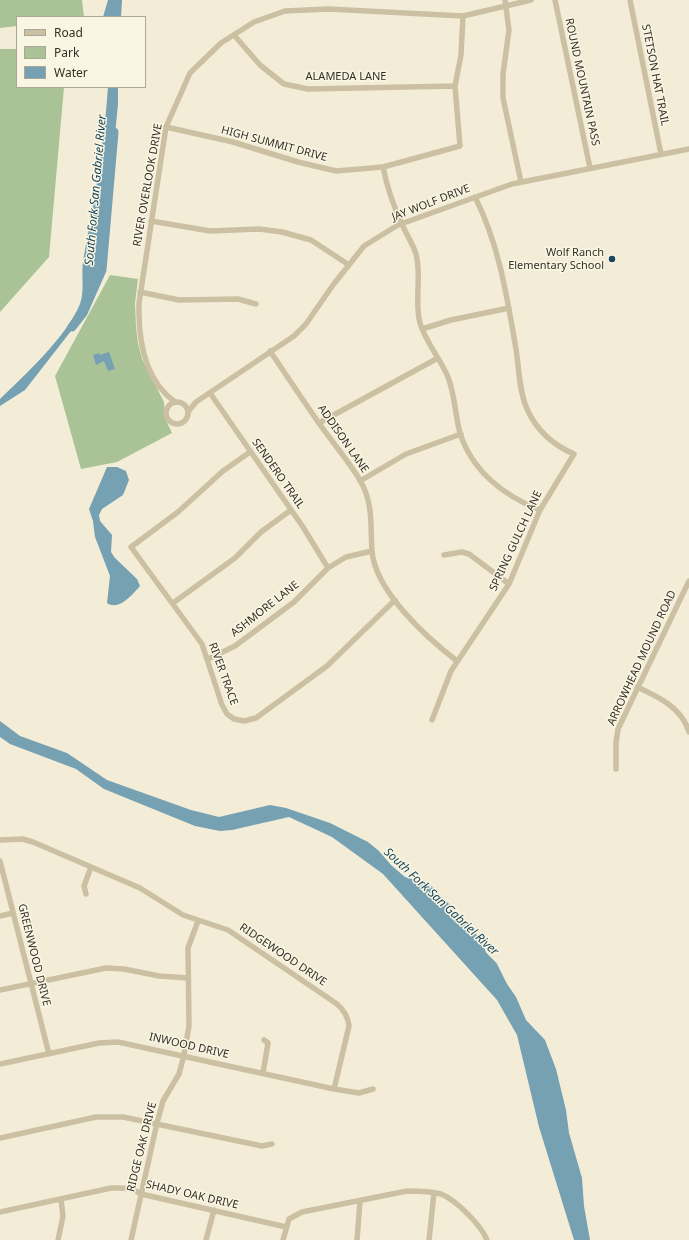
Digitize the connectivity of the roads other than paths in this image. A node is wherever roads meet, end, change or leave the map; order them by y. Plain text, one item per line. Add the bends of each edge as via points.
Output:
1 (531, 0) edge
2 (555, 0) edge
3 (630, 0) edge
4 (505, 2) edge
5 (463, 16) junction
6 (234, 35) junction
7 (456, 86) junction
8 (166, 128) junction
9 (689, 149) edge
10 (661, 154) junction
11 (383, 167) junction
12 (590, 168) junction
13 (521, 182) junction
14 (475, 197) junction
15 (151, 221) junction
16 (402, 223) junction
17 (349, 265) junction
18 (140, 292) junction
19 (256, 304) dead end
20 (509, 308) junction
21 (422, 329) junction
22 (270, 351) junction
23 (438, 358) junction
24 (210, 392) junction
25 (166, 395) junction
26 (175, 402) junction
27 (196, 402) junction
28 (184, 404) junction
29 (168, 408) junction
30 (188, 412) junction
31 (319, 423) junction
32 (460, 434) junction
33 (250, 452) junction
34 (360, 481) junction
35 (292, 510) junction
36 (540, 510) junction
37 (372, 551) junction
38 (444, 555) dead end
39 (328, 568) junction
40 (689, 580) edge
41 (510, 584) junction
42 (395, 600) junction
43 (173, 603) junction
44 (208, 658) junction
45 (457, 661) junction
46 (638, 687) junction
47 (687, 719) edge
48 (432, 720) dead end
49 (689, 732) edge
50 (616, 769) dead end
51 (0, 840) edge
52 (0, 861) edge
53 (91, 867) junction
54 (86, 894) dead end
55 (13, 913) junction
56 (0, 916) edge
57 (198, 921) junction
58 (188, 978) junction
59 (31, 984) junction
60 (0, 990) edge
61 (264, 1040) dead end
62 (49, 1054) junction
63 (184, 1055) junction
64 (0, 1064) edge
65 (263, 1074) junction
66 (334, 1089) junction
67 (373, 1089) dead end
68 (157, 1123) junction
69 (0, 1138) edge
70 (272, 1144) dead end
71 (435, 1193) junction
72 (141, 1194) junction
73 (61, 1199) junction
74 (360, 1201) junction
75 (214, 1210) junction
76 (0, 1212) edge
77 (286, 1227) junction
78 (58, 1240) edge
79 (131, 1240) edge
80 (206, 1240) edge
81 (283, 1240) edge
82 (357, 1240) edge
83 (429, 1240) edge
84 (487, 1240) edge

1 - 4 street, RIVER OVERLOOK DRIVE
2 - 12 street, ROUND MOUNTAIN PASS
3 - 10 street, STETSON HAT TRAIL
4 - 5 street, RIVER OVERLOOK DRIVE
4 - 13 street via 509,30 503,74 503,98
5 - 6 street, RIVER OVERLOOK DRIVE via 328,9 285,11 254,22
5 - 7 street, HIGH SUMMIT DRIVE
6 - 7 street, ALAMEDA LANE via 260,65 284,84 308,89
6 - 8 street, RIVER OVERLOOK DRIVE via 221,43 190,73
7 - 11 street, HIGH SUMMIT DRIVE via 460,146
8 - 11 street, HIGH SUMMIT DRIVE via 233,142 336,171
8 - 15 street, RIVER OVERLOOK DRIVE
9 - 10 street, JAY WOLF DRIVE
10 - 12 street, JAY WOLF DRIVE
11 - 16 street via 389,195
12 - 13 street, JAY WOLF DRIVE
13 - 14 street, JAY WOLF DRIVE
14 - 16 street, JAY WOLF DRIVE
14 - 20 street, SPRING GULCH LANE via 490,228
15 - 17 street via 210,231 259,229 282,232 311,240
15 - 18 street, RIVER OVERLOOK DRIVE
16 - 17 street, JAY WOLF DRIVE via 364,246
16 - 21 street via 416,253 418,308
17 - 22 street, JAY WOLF DRIVE via 306,324 294,336
18 - 19 street via 179,300 238,299
18 - 25 street, RIVER OVERLOOK DRIVE via 138,321 143,353
20 - 21 street
20 - 36 street, SPRING GULCH LANE via 526,407 542,432 564,450 574,454
21 - 23 street
22 - 24 street, JAY WOLF DRIVE
22 - 31 street, ADDISON LANE
23 - 31 street
23 - 32 street via 448,376
24 - 27 street, JAY WOLF DRIVE
24 - 33 street, SENDERO TRAIL
25 - 26 street
25 - 29 street
26 - 28 street
26 - 29 street
27 - 28 street, JAY WOLF DRIVE
27 - 30 street, JAY WOLF DRIVE
28 - 30 street
29 - 30 street via 168,418 175,424 185,421
31 - 34 street, ADDISON LANE
32 - 34 street via 406,454
32 - 36 street via 474,460 497,487
33 - 35 street, SENDERO TRAIL
33 - 43 street, RIVER TRACE via 131,547
34 - 37 street, ADDISON LANE via 371,510
35 - 39 street, SENDERO TRAIL
35 - 43 street via 261,532 235,558
36 - 41 street, SPRING GULCH LANE
37 - 39 street, ASHMORE LANE via 346,557
37 - 42 street, ADDISON LANE via 377,570
38 - 41 street via 462,552 469,554
39 - 44 street, ASHMORE LANE via 294,602 235,646
40 - 46 street, ARROWHEAD MOUND ROAD
41 - 45 street, SPRING GULCH LANE
42 - 44 street, RIVER TRACE via 327,666 252,720 234,719 225,711
42 - 45 street, ADDISON LANE via 434,644
43 - 44 street, RIVER TRACE via 202,644
45 - 48 street, SPRING GULCH LANE via 446,681
46 - 47 street via 660,698
46 - 50 street, ARROWHEAD MOUND ROAD via 618,728
47 - 49 street
51 - 53 street, RIDGEWOOD DRIVE via 23,839
52 - 55 street, GREENWOOD DRIVE
53 - 54 street via 84,886
53 - 57 street, RIDGEWOOD DRIVE via 140,888 183,916
55 - 56 street
55 - 59 street, GREENWOOD DRIVE
57 - 58 street, RIDGE OAK DRIVE via 188,948
57 - 66 street, RIDGEWOOD DRIVE via 216,925 238,936 344,1011 349,1026
58 - 59 street via 115,968
58 - 63 street, RIDGE OAK DRIVE via 189,1026
59 - 60 street
59 - 62 street, GREENWOOD DRIVE
61 - 65 street via 268,1043
62 - 63 street, INWOOD DRIVE via 111,1042 134,1044
62 - 64 street, INWOOD DRIVE
63 - 65 street, INWOOD DRIVE
63 - 68 street, RIDGE OAK DRIVE via 179,1074 163,1101
65 - 66 street, INWOOD DRIVE
66 - 67 street, INWOOD DRIVE via 359,1093
68 - 69 street via 123,1117 96,1117
68 - 70 street via 262,1146
68 - 72 street, RIDGE OAK DRIVE
71 - 74 street via 407,1191
71 - 83 street
71 - 84 street via 449,1199 464,1212 481,1228
72 - 73 street, SHADY OAK DRIVE via 135,1189 118,1188
72 - 75 street, SHADY OAK DRIVE
72 - 79 street, RIDGE OAK DRIVE
73 - 76 street, SHADY OAK DRIVE
73 - 78 street via 63,1216
74 - 77 street via 302,1212 289,1219
74 - 82 street
75 - 77 street, SHADY OAK DRIVE
75 - 80 street
77 - 81 street

